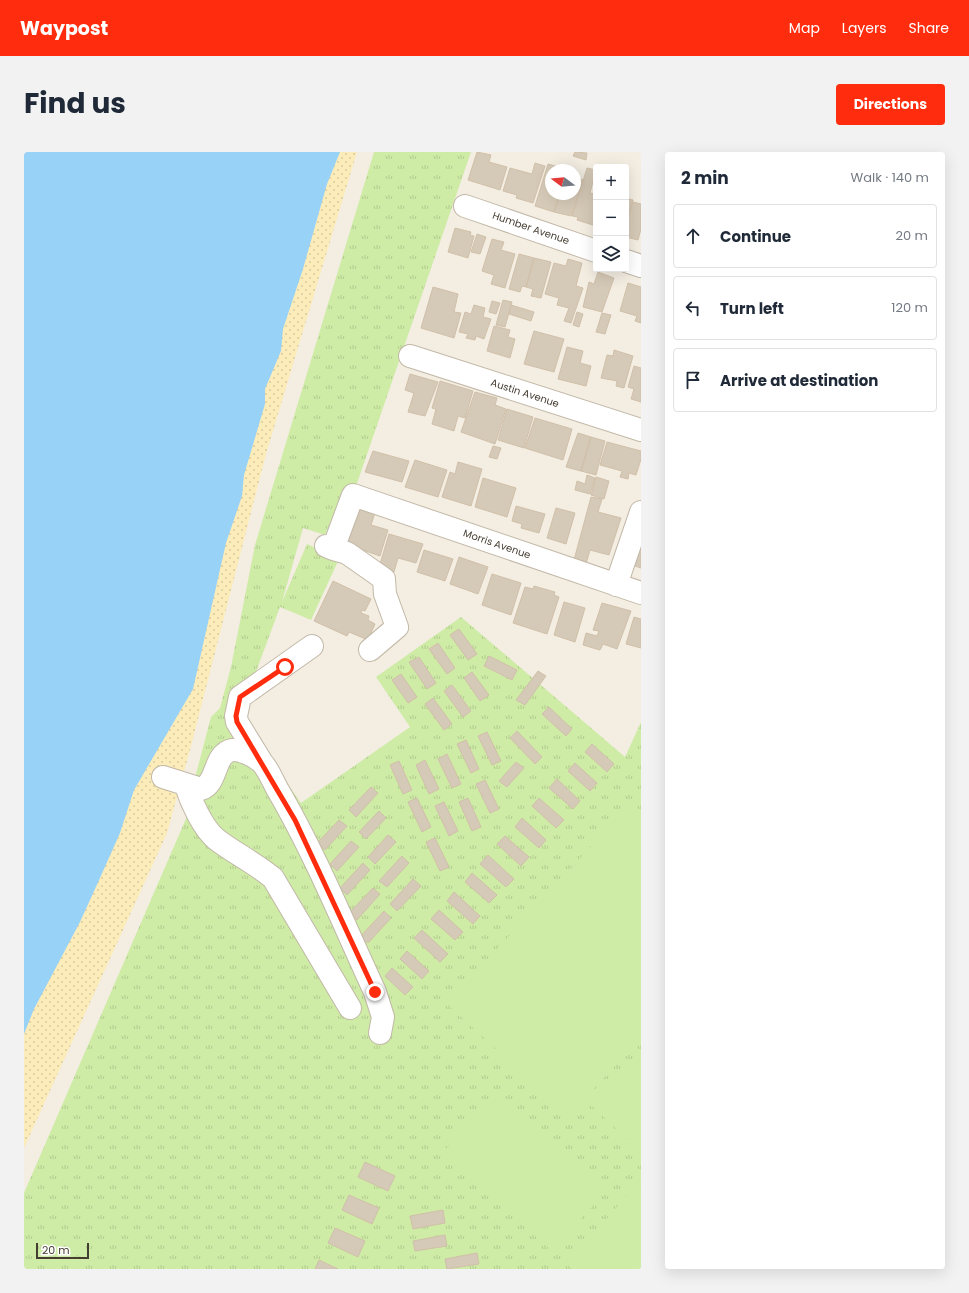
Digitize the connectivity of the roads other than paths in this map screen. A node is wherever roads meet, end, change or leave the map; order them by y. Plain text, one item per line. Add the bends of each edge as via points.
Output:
1 (465, 206) dead end
2 (593, 250) edge
3 (629, 262) edge
4 (641, 266) edge
5 (410, 356) dead end
6 (641, 430) edge
7 (641, 512) edge
8 (616, 585) junction
9 (641, 593) edge
10 (312, 646) dead end
11 (370, 650) dead end
12 (261, 761) junction
13 (163, 778) dead end
14 (186, 786) junction
15 (350, 1008) dead end
16 (380, 1033) dead end

1 - 2 street, Humber Avenue
3 - 4 street
5 - 6 street, Austin Avenue
7 - 8 street
8 - 9 street, Morris Avenue
8 - 11 street, Morris Avenue via 353,495 330,547 347,553 384,579 385,594 397,627
10 - 12 street via 240,697 237,722
12 - 14 street via 233,750 222,756 205,788
12 - 16 street via 295,820 375,992 383,1017
13 - 14 street
14 - 15 street via 192,806 215,838 273,878

